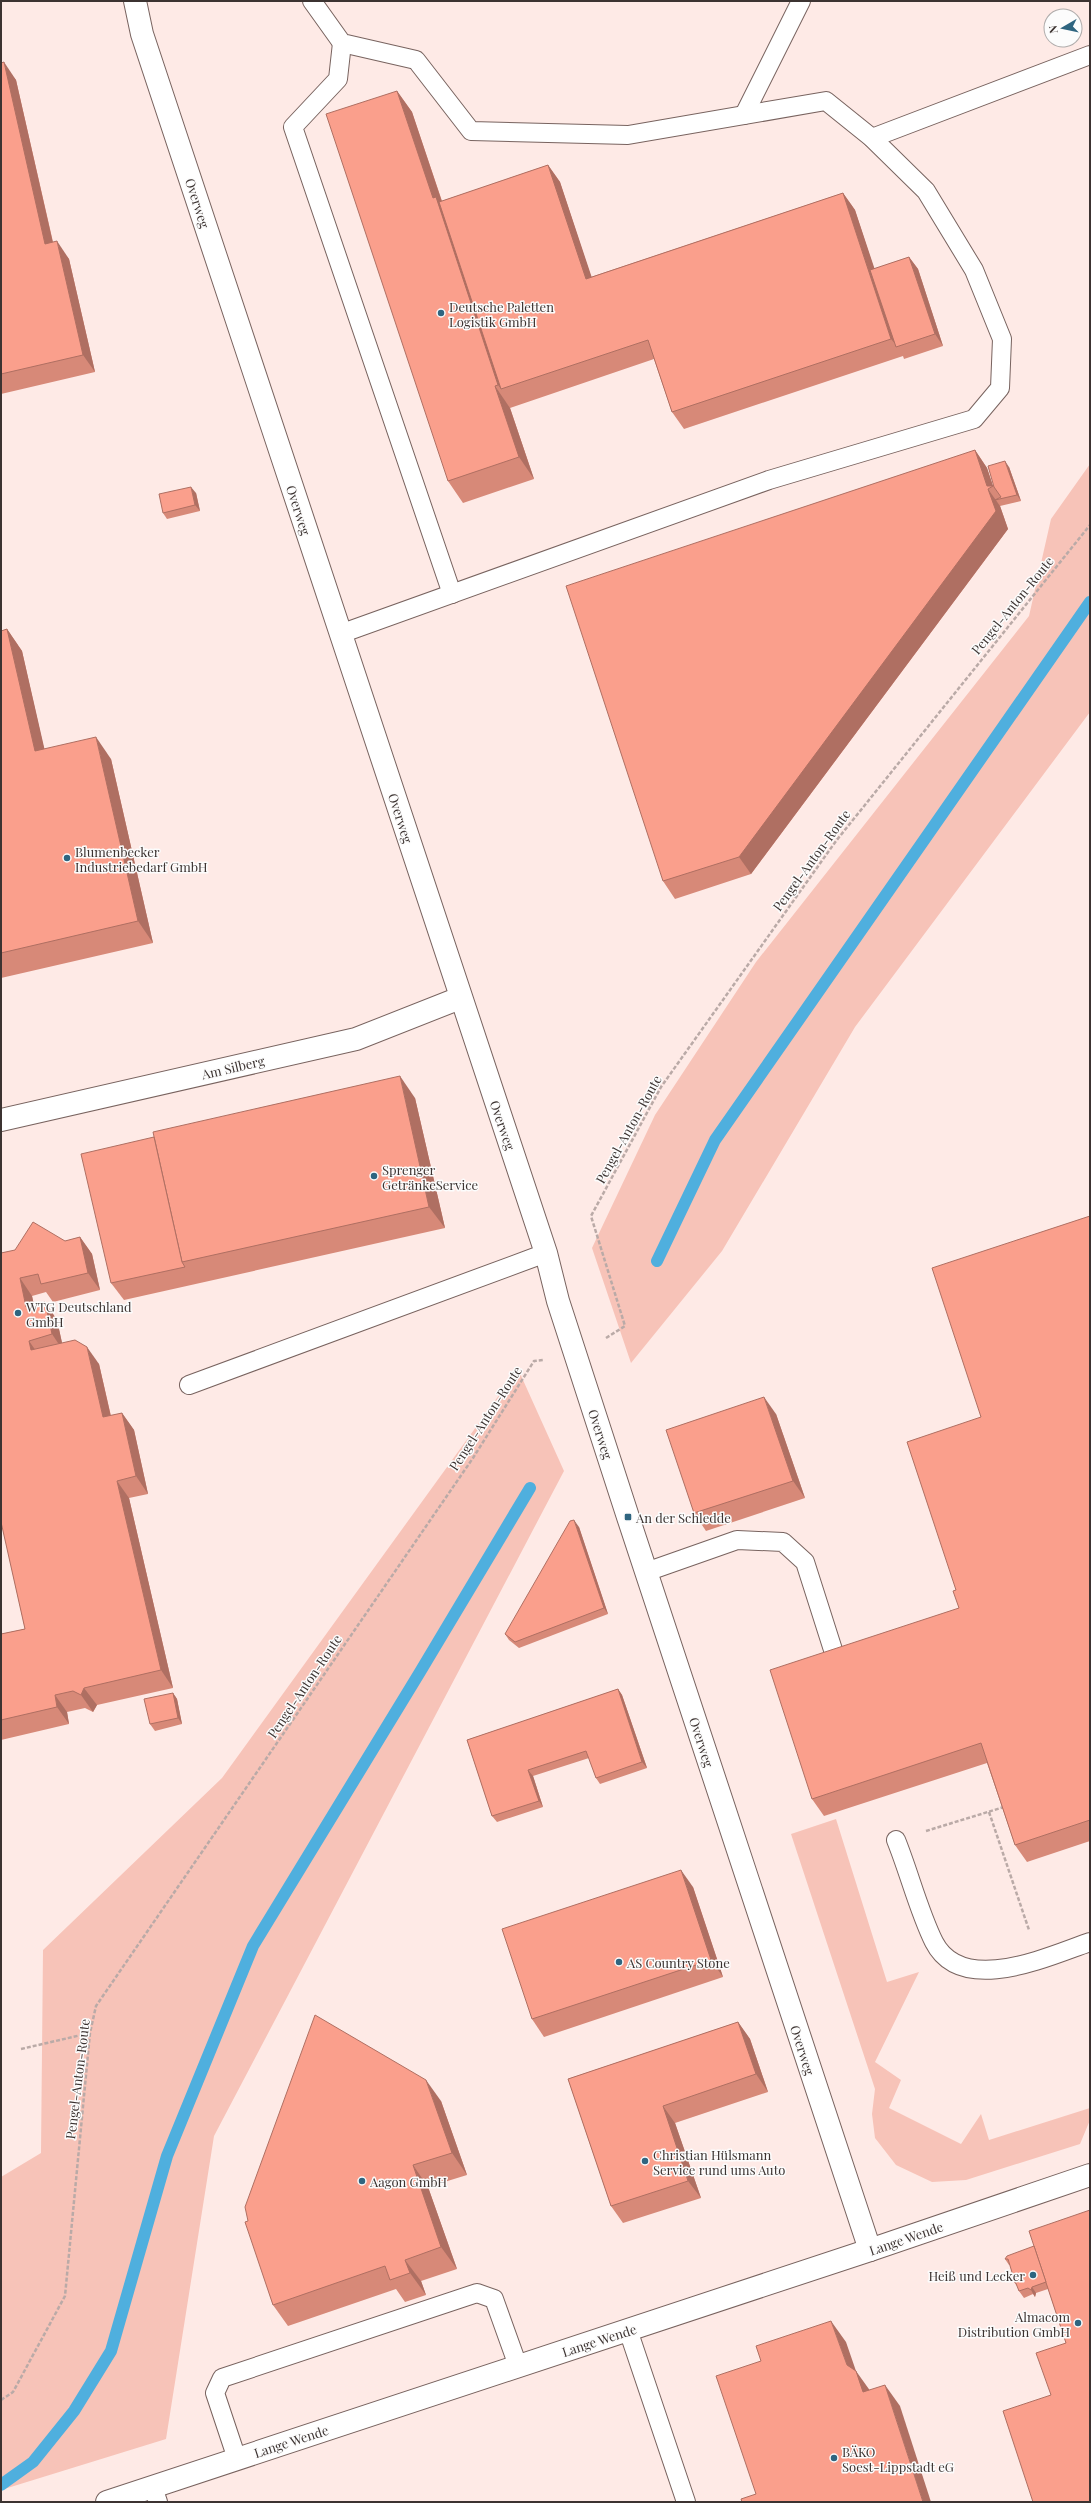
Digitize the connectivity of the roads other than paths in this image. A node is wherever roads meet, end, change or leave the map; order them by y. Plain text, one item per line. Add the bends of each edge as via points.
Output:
1 (135, 1) edge
2 (312, 1) edge
3 (801, 1) edge
4 (342, 43) junction
5 (1090, 55) edge
6 (744, 115) junction
7 (872, 138) junction
8 (452, 594) junction
9 (340, 634) junction
10 (460, 998) junction
11 (1, 1120) edge
12 (546, 1253) junction
13 (189, 1385) dead end
14 (646, 1572) junction
15 (834, 1653) edge
16 (896, 1840) dead end
17 (1090, 1942) edge
18 (1090, 2175) edge
19 (870, 2250) junction
20 (628, 2330) junction
21 (518, 2366) junction
22 (237, 2459) junction
23 (156, 2494) edge
24 (107, 2502) edge
25 (686, 2502) edge

1 - 9 street, Overweg via 145,41
2 - 4 lane
3 - 6 lane
4 - 6 lane via 416,60 471,131 628,135
4 - 8 lane via 338,80 293,127
5 - 7 lane
6 - 7 lane via 826,101
7 - 8 lane via 926,191 974,270 1002,340 1000,388 974,419 769,480
8 - 9 lane
9 - 10 street, Overweg
10 - 11 street, Am Silberg via 356,1039
10 - 12 street, Overweg
12 - 13 lane
12 - 14 street, Overweg via 558,1301
14 - 15 lane via 737,1540 783,1542 805,1562
14 - 19 street, Overweg
16 - 17 lane via 934,1943 947,1958 966,1967 991,1972 1011,1969
18 - 19 street, Lange Wende
19 - 20 street, Lange Wende
20 - 21 street, Lange Wende
20 - 25 lane
21 - 22 street, Lange Wende
21 - 22 lane via 494,2299 477,2293 222,2378 214,2393
22 - 23 street, Lange Wende
23 - 24 street, Lange Wende

